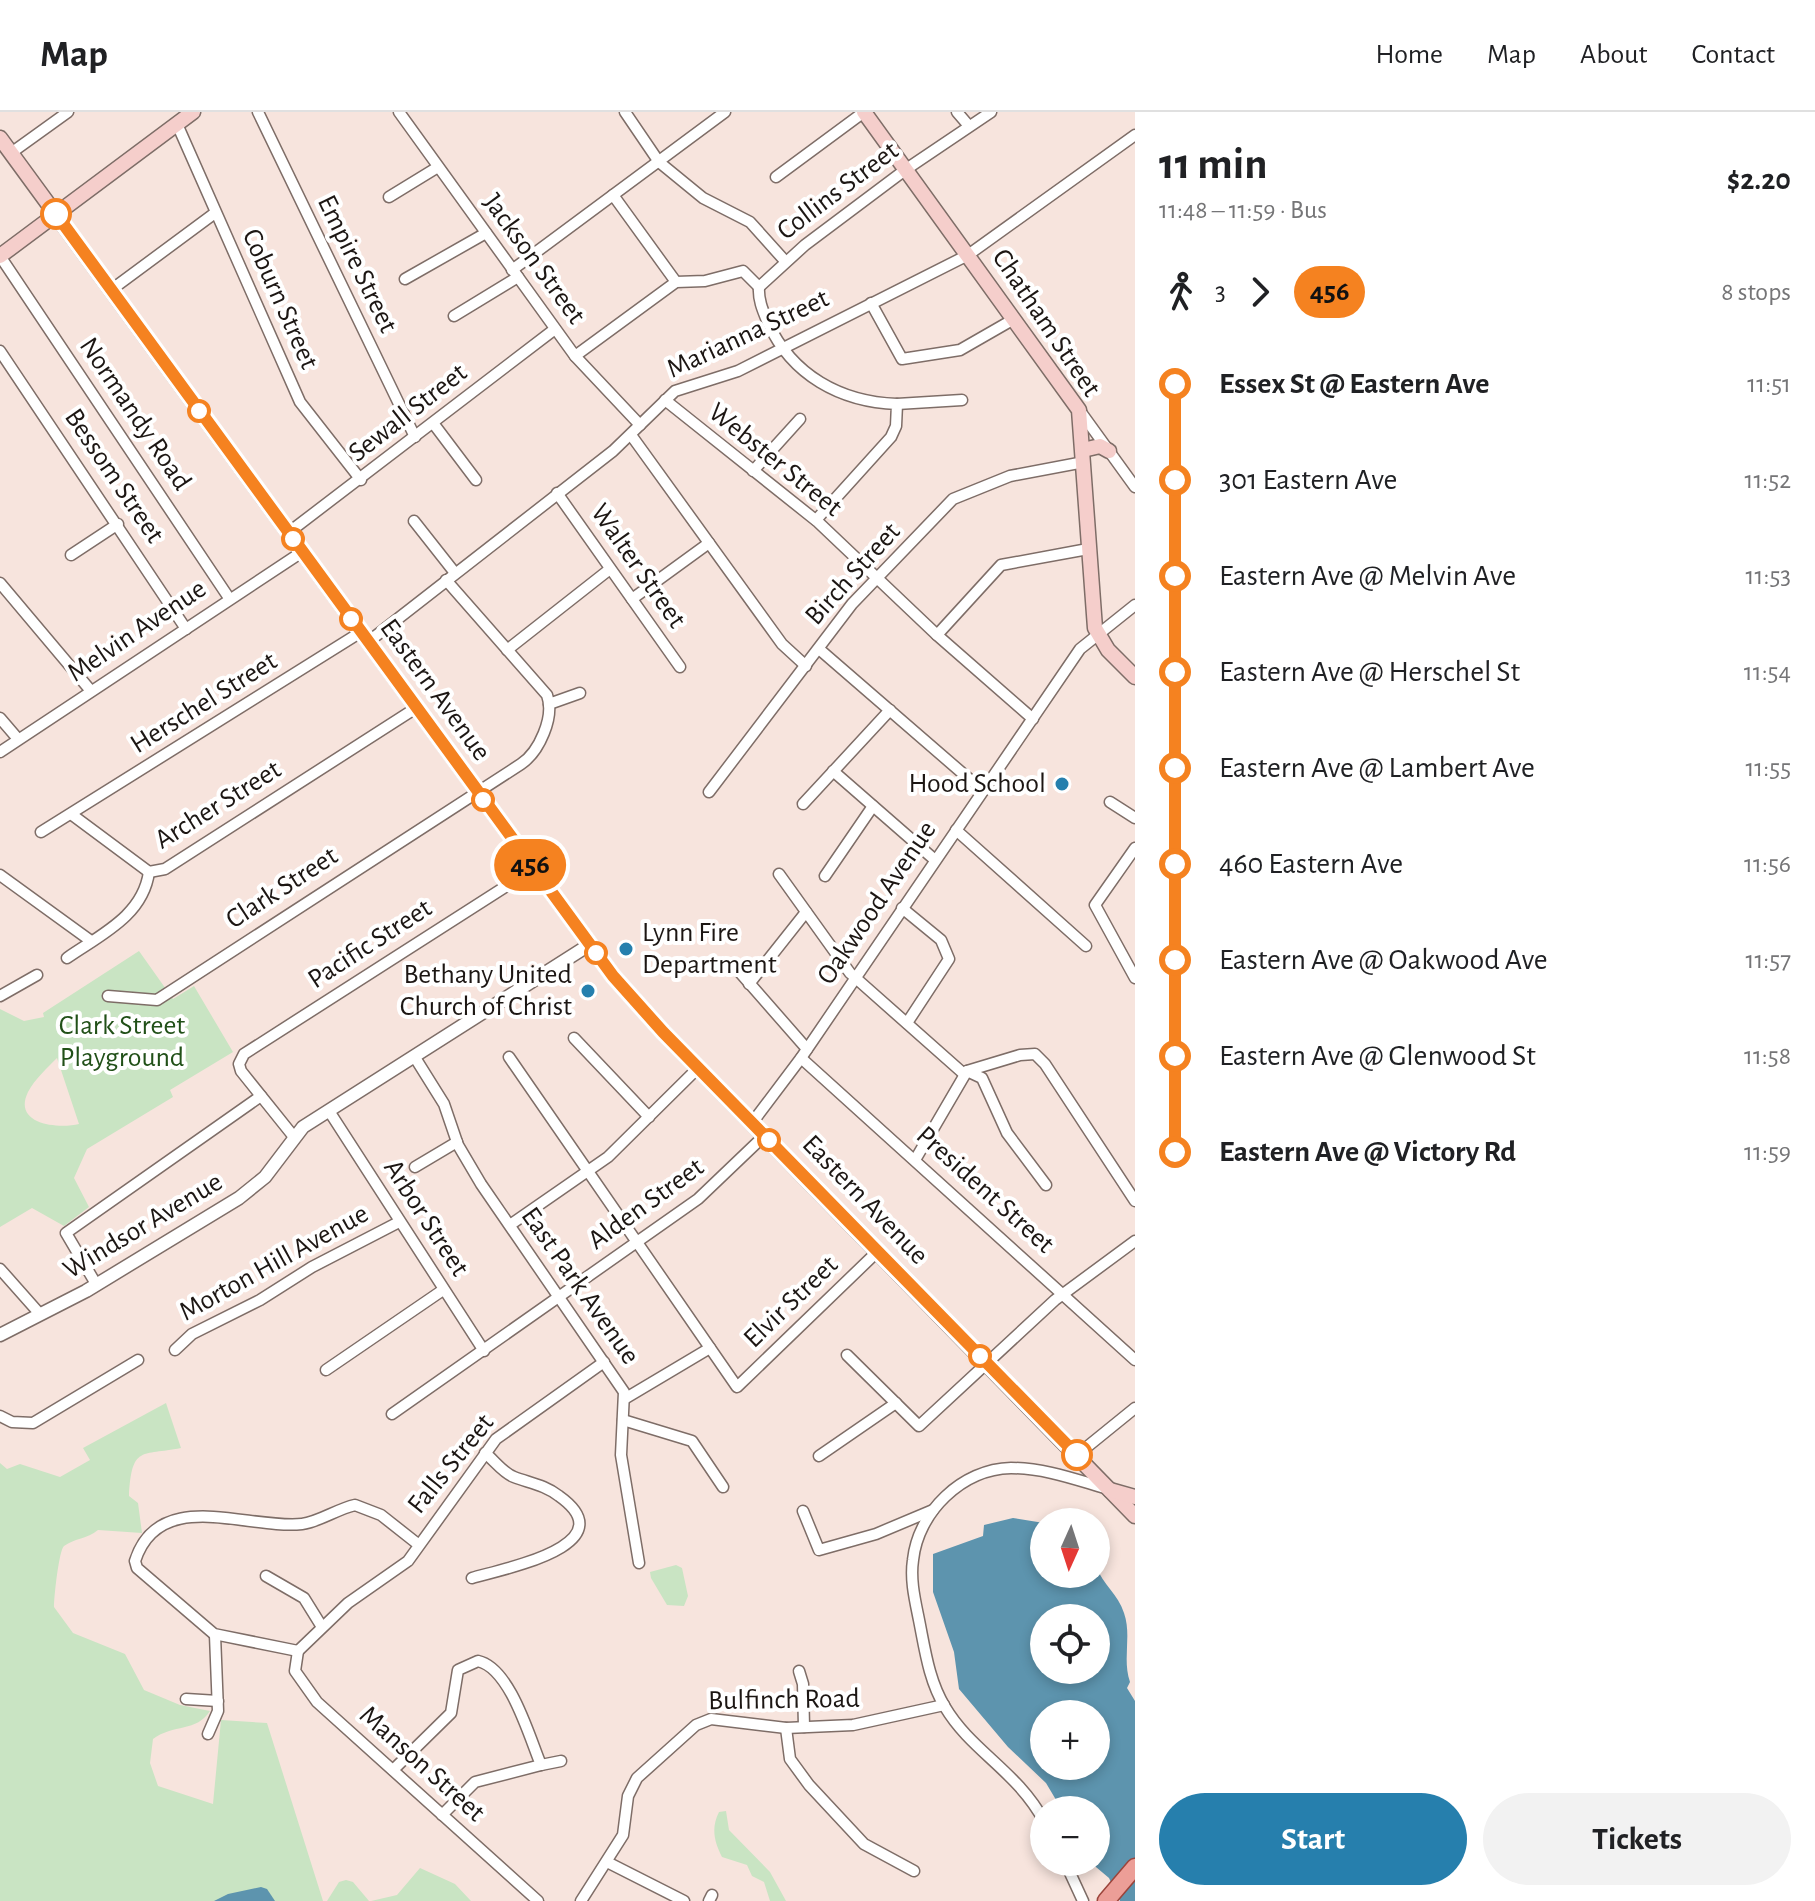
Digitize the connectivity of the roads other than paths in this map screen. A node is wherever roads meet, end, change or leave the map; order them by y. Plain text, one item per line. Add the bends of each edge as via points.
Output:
1 (68, 112) edge
2 (193, 112) edge
3 (258, 112) edge
4 (399, 112) edge
5 (625, 112) edge
6 (724, 112) edge
7 (864, 112) edge
8 (957, 112) edge
9 (991, 112) edge
10 (177, 124) junction
11 (969, 126) junction
12 (1135, 135) edge
13 (0, 138) edge
14 (11, 153) junction
15 (659, 162) junction
16 (438, 167) junction
17 (905, 170) junction
18 (776, 177) dead end
19 (613, 195) junction
20 (389, 197) dead end
21 (215, 213) junction
22 (56, 214) junction
23 (486, 233) junction
24 (968, 255) junction
25 (0, 256) edge
26 (785, 261) junction
27 (515, 273) junction
28 (405, 279) dead end
29 (676, 282) junction
30 (759, 287) junction
31 (111, 290) junction
32 (871, 303) junction
33 (454, 316) dead end
34 (1014, 319) junction
35 (555, 329) junction
36 (782, 349) junction
37 (0, 351) edge
38 (575, 356) junction
39 (665, 400) junction
40 (962, 400) dead end
41 (897, 404) junction
42 (1079, 410) junction
43 (800, 419) dead end
44 (433, 423) junction
45 (640, 425) junction
46 (631, 435) junction
47 (415, 437) junction
48 (1109, 451) junction
49 (1084, 456) junction
50 (753, 471) junction
51 (361, 480) junction
52 (476, 480) dead end
53 (1133, 480) edge
54 (557, 493) junction
55 (816, 520) junction
56 (414, 521) dead end
57 (118, 524) junction
58 (288, 533) junction
59 (709, 543) junction
60 (1088, 549) junction
61 (302, 552) junction
62 (71, 555) dead end
63 (610, 569) junction
64 (451, 576) junction
65 (876, 579) junction
66 (0, 583) edge
67 (229, 598) junction
68 (632, 599) junction
69 (1135, 605) edge
70 (186, 629) junction
71 (1097, 633) junction
72 (937, 635) junction
73 (365, 637) junction
74 (819, 649) junction
75 (507, 650) junction
76 (806, 666) junction
77 (680, 667) dead end
78 (1135, 677) edge
79 (91, 691) junction
80 (580, 693) dead end
81 (549, 704) junction
82 (416, 708) junction
83 (890, 710) junction
84 (0, 718) edge
85 (1033, 719) junction
86 (18, 739) junction
87 (0, 752) edge
88 (833, 771) junction
89 (983, 791) junction
90 (477, 792) junction
91 (709, 792) dead end
92 (1110, 802) dead end
93 (803, 804) dead end
94 (873, 806) junction
95 (71, 814) junction
96 (1135, 818) edge
97 (956, 830) junction
98 (41, 832) dead end
99 (1135, 848) edge
100 (935, 860) junction
101 (533, 869) junction
102 (149, 872) junction
103 (779, 874) dead end
104 (0, 875) edge
105 (825, 876) dead end
106 (902, 908) junction
107 (806, 912) junction
108 (91, 941) junction
109 (589, 945) junction
110 (1086, 946) dead end
111 (67, 958) dead end
112 (736, 968) dead end
113 (37, 975) dead end
114 (855, 977) junction
115 (1135, 978) edge
116 (749, 984) junction
117 (0, 996) edge
118 (108, 996) dead end
119 (907, 1023) junction
120 (574, 1038) dead end
121 (804, 1054) junction
122 (414, 1056) junction
123 (509, 1057) dead end
124 (698, 1068) junction
125 (966, 1073) junction
126 (261, 1096) junction
127 (329, 1111) junction
128 (649, 1117) junction
129 (752, 1123) junction
130 (765, 1135) junction
131 (294, 1137) junction
132 (457, 1142) junction
133 (915, 1160) junction
134 (415, 1167) dead end
135 (587, 1172) junction
136 (1046, 1185) dead end
137 (1135, 1201) edge
138 (399, 1222) junction
139 (510, 1225) junction
140 (636, 1241) junction
141 (1135, 1241) edge
142 (878, 1251) junction
143 (0, 1269) edge
144 (96, 1284) junction
145 (443, 1290) junction
146 (1065, 1293) junction
147 (560, 1297) junction
148 (39, 1313) junction
149 (0, 1335) edge
150 (710, 1348) junction
151 (175, 1350) dead end
152 (484, 1351) junction
153 (847, 1355) dead end
154 (138, 1360) dead end
155 (1135, 1360) edge
156 (604, 1362) junction
157 (987, 1362) junction
158 (326, 1370) dead end
159 (626, 1398) junction
160 (896, 1403) junction
161 (1135, 1408) edge
162 (392, 1414) dead end
163 (0, 1416) edge
164 (623, 1420) junction
165 (485, 1453) junction
166 (1077, 1455) junction
167 (819, 1456) dead end
168 (723, 1487) dead end
169 (1105, 1488) junction
170 (1135, 1497) edge
171 (933, 1510) junction
172 (803, 1511) dead end
173 (1135, 1516) edge
174 (419, 1545) junction
175 (639, 1563) dead end
176 (266, 1576) dead end
177 (472, 1578) dead end
178 (322, 1627) junction
179 (215, 1635) junction
180 (298, 1651) junction
181 (799, 1671) dead end
182 (186, 1699) dead end
183 (218, 1701) junction
184 (944, 1705) junction
185 (804, 1727) junction
186 (786, 1728) junction
187 (208, 1734) dead end
188 (561, 1761) dead end
189 (541, 1765) junction
190 (393, 1770) junction
191 (1030, 1797) edge
192 (442, 1815) junction
193 (607, 1862) junction
194 (1135, 1867) edge
195 (914, 1871) dead end
196 (1071, 1876) edge
197 (538, 1901) edge
198 (581, 1901) edge
199 (684, 1901) edge
200 (1083, 1901) edge
201 (1106, 1901) edge

1 - 14 street
2 - 10 main road
3 - 47 street, Empire Street
4 - 16 street, Jackson Street
5 - 15 street
6 - 15 street
7 - 17 main road, Chatham Street
7 - 18 street
8 - 11 street
9 - 11 street, Collins Street
10 - 21 street, Coburn Street
10 - 22 main road
11 - 17 street, Collins Street
12 - 24 street, Marianna Street
13 - 14 main road, Eastern Avenue
14 - 22 main road, Eastern Avenue
15 - 19 street
15 - 26 street via 703,198 750,222
16 - 20 street
16 - 23 street, Jackson Street
17 - 24 main road, Chatham Street
17 - 26 street, Collins Street
19 - 27 street
19 - 29 street
21 - 31 street
21 - 51 street, Coburn Street via 300,402
22 - 25 main road
22 - 31 main road, Eastern Avenue
23 - 27 street, Jackson Street
23 - 28 street
24 - 32 street, Marianna Street
24 - 34 main road, Chatham Street
25 - 67 street, Normandy Road
26 - 30 street, Collins Street
27 - 33 street
27 - 35 street, Jackson Street
29 - 30 street via 743,271
29 - 38 street
30 - 36 street via 761,306
31 - 58 main road, Eastern Avenue
32 - 34 street via 902,359 960,350
32 - 36 street, Marianna Street
34 - 42 main road, Chatham Street
35 - 38 street, Jackson Street
35 - 44 street, Sewall Street
36 - 39 street, Marianna Street via 729,375 684,387
36 - 41 street via 828,388 856,399
37 - 57 street, Bessom Street
38 - 45 street, Jackson Street
39 - 45 street, Marianna Street
39 - 50 street, Webster Street
40 - 41 street
41 - 55 street via 891,437
42 - 48 street
42 - 49 main road, Chatham Street
43 - 50 street
44 - 47 street, Sewall Street
44 - 52 street
45 - 46 street, Marianna Street
46 - 54 street, Marianna Street
46 - 59 street
47 - 51 street, Sewall Street
48 - 49 main road via 1100,446
48 - 53 street
49 - 60 main road, Chatham Street
49 - 65 street, Birch Street via 963,492
50 - 55 street, Webster Street
51 - 58 street, Sewall Street
54 - 63 street, Walter Street
54 - 64 street, Marianna Street
55 - 65 street, Webster Street
56 - 64 street
57 - 62 street
57 - 70 street, Bessom Street
58 - 61 main road, Eastern Avenue
59 - 68 street
59 - 76 street via 782,644
60 - 71 main road, Chatham Street
60 - 72 street via 1001,565
61 - 67 street, Melvin Avenue
61 - 73 main road, Eastern Avenue
63 - 68 street, Walter Street
63 - 75 street
64 - 73 street, Marianna Street
64 - 75 street
65 - 72 street, Webster Street
65 - 74 street, Birch Street
66 - 79 street
67 - 70 street, Melvin Avenue
68 - 77 street, Walter Street
69 - 71 street, Oakwood Avenue
70 - 79 street, Melvin Avenue
71 - 78 main road
71 - 85 street, Oakwood Avenue via 1080,649
72 - 85 street, Webster Street
73 - 82 main road, Eastern Avenue
73 - 95 street, Herschel Street
74 - 76 street, Birch Street
74 - 83 street
75 - 81 street
76 - 91 street, Birch Street
79 - 86 street, Melvin Avenue
80 - 81 street
81 - 90 street, Clark Street via 535,751
82 - 90 main road, Eastern Avenue
82 - 102 street, Archer Street via 165,869
83 - 88 street
83 - 89 street
84 - 86 street
85 - 89 street, Oakwood Avenue
86 - 87 street, Melvin Avenue
88 - 93 street
88 - 94 street
89 - 97 street, Oakwood Avenue
90 - 101 main road, Eastern Avenue
90 - 118 street, Clark Street via 157,1000
92 - 96 street
94 - 100 street
94 - 105 street
95 - 98 street, Herschel Street
95 - 102 street
97 - 100 street, Oakwood Avenue
97 - 110 street
99 - 115 street via 1095,905
100 - 106 street, Oakwood Avenue
101 - 109 main road, Eastern Avenue
101 - 126 street, Pacific Street via 244,1054 239,1064
102 - 108 street, Archer Street via 145,890 127,917
103 - 107 street
104 - 108 street
106 - 114 street, Oakwood Avenue
106 - 119 street via 946,949 948,965
107 - 114 street
107 - 116 street
108 - 111 street, Archer Street
109 - 122 street, Windsor Avenue
109 - 124 main road, Eastern Avenue
112 - 116 street, President Street
113 - 117 street
114 - 119 street
114 - 121 street, Oakwood Avenue
116 - 121 street, President Street
119 - 125 street
120 - 128 street
121 - 129 street, Oakwood Avenue
121 - 133 street, President Street
122 - 127 street, Windsor Avenue
122 - 132 street, East Park Avenue via 444,1104
123 - 135 street
124 - 128 street
124 - 129 main road, Eastern Avenue
125 - 133 street
125 - 136 street via 982,1078 1007,1133
125 - 137 street via 1032,1054 1045,1064
126 - 131 street
126 - 144 street via 66,1233
127 - 131 street, Windsor Avenue
127 - 138 street, Arbor Street
128 - 135 street
129 - 130 main road, Eastern Avenue
130 - 140 street, Alden Street via 705,1193
130 - 142 main road, Eastern Avenue
131 - 144 street, Windsor Avenue via 257,1184
132 - 134 street
132 - 139 street, East Park Avenue
133 - 146 street, President Street
135 - 139 street
135 - 140 street
138 - 145 street, Arbor Street
138 - 151 street, Morton Hill Avenue via 192,1334
139 - 147 street, East Park Avenue
140 - 147 street, Alden Street
140 - 150 street
141 - 146 street
142 - 150 street, Elvir Street via 737,1387
142 - 157 main road, Eastern Avenue
143 - 148 street
144 - 148 street, Windsor Avenue
145 - 152 street, Arbor Street
145 - 158 street
146 - 155 street, President Street
146 - 157 street
147 - 152 street, Alden Street
147 - 156 street, East Park Avenue
148 - 149 street, Windsor Avenue
150 - 159 street
152 - 162 street, Alden Street
153 - 160 street
154 - 163 street via 33,1423
156 - 159 street, East Park Avenue
156 - 165 street, Falls Street via 508,1428
157 - 160 street via 919,1426
157 - 166 main road, Eastern Avenue
159 - 164 street, East Park Avenue
160 - 167 street
161 - 166 street
164 - 168 street via 692,1441
164 - 175 street, East Park Avenue via 621,1455
165 - 174 street, Falls Street
165 - 177 street via 508,1474 563,1498 577,1516 577,1531 574,1540 552,1555
166 - 169 main road, Eastern Avenue
169 - 170 main road
169 - 171 street via 1043,1471 997,1469 957,1487
169 - 173 main road, Eastern Avenue
171 - 172 street via 819,1550
171 - 184 street via 915,1544 912,1579 930,1670
174 - 178 street, Falls Street via 408,1561
174 - 179 street via 360,1505 303,1524 203,1517 164,1524 144,1543 137,1568
176 - 178 street via 304,1598
178 - 180 street, Falls Street
179 - 180 street
179 - 183 street
180 - 190 street, Manson Street via 295,1671 304,1686
181 - 185 street
182 - 183 street
183 - 187 street
184 - 185 street, Bulfinch Road via 866,1724
184 - 191 street
185 - 186 street, Bulfinch Road
186 - 193 street, Bulfinch Road via 711,1719 687,1732 631,1788 623,1835
186 - 195 street via 790,1759 809,1785 864,1844
188 - 189 street
189 - 190 street via 494,1667 470,1662 454,1679 451,1713
189 - 192 street via 475,1782
190 - 192 street, Manson Street
192 - 197 street, Manson Street
193 - 198 street, Bulfinch Road
193 - 199 street
194 - 201 main road
196 - 200 street

